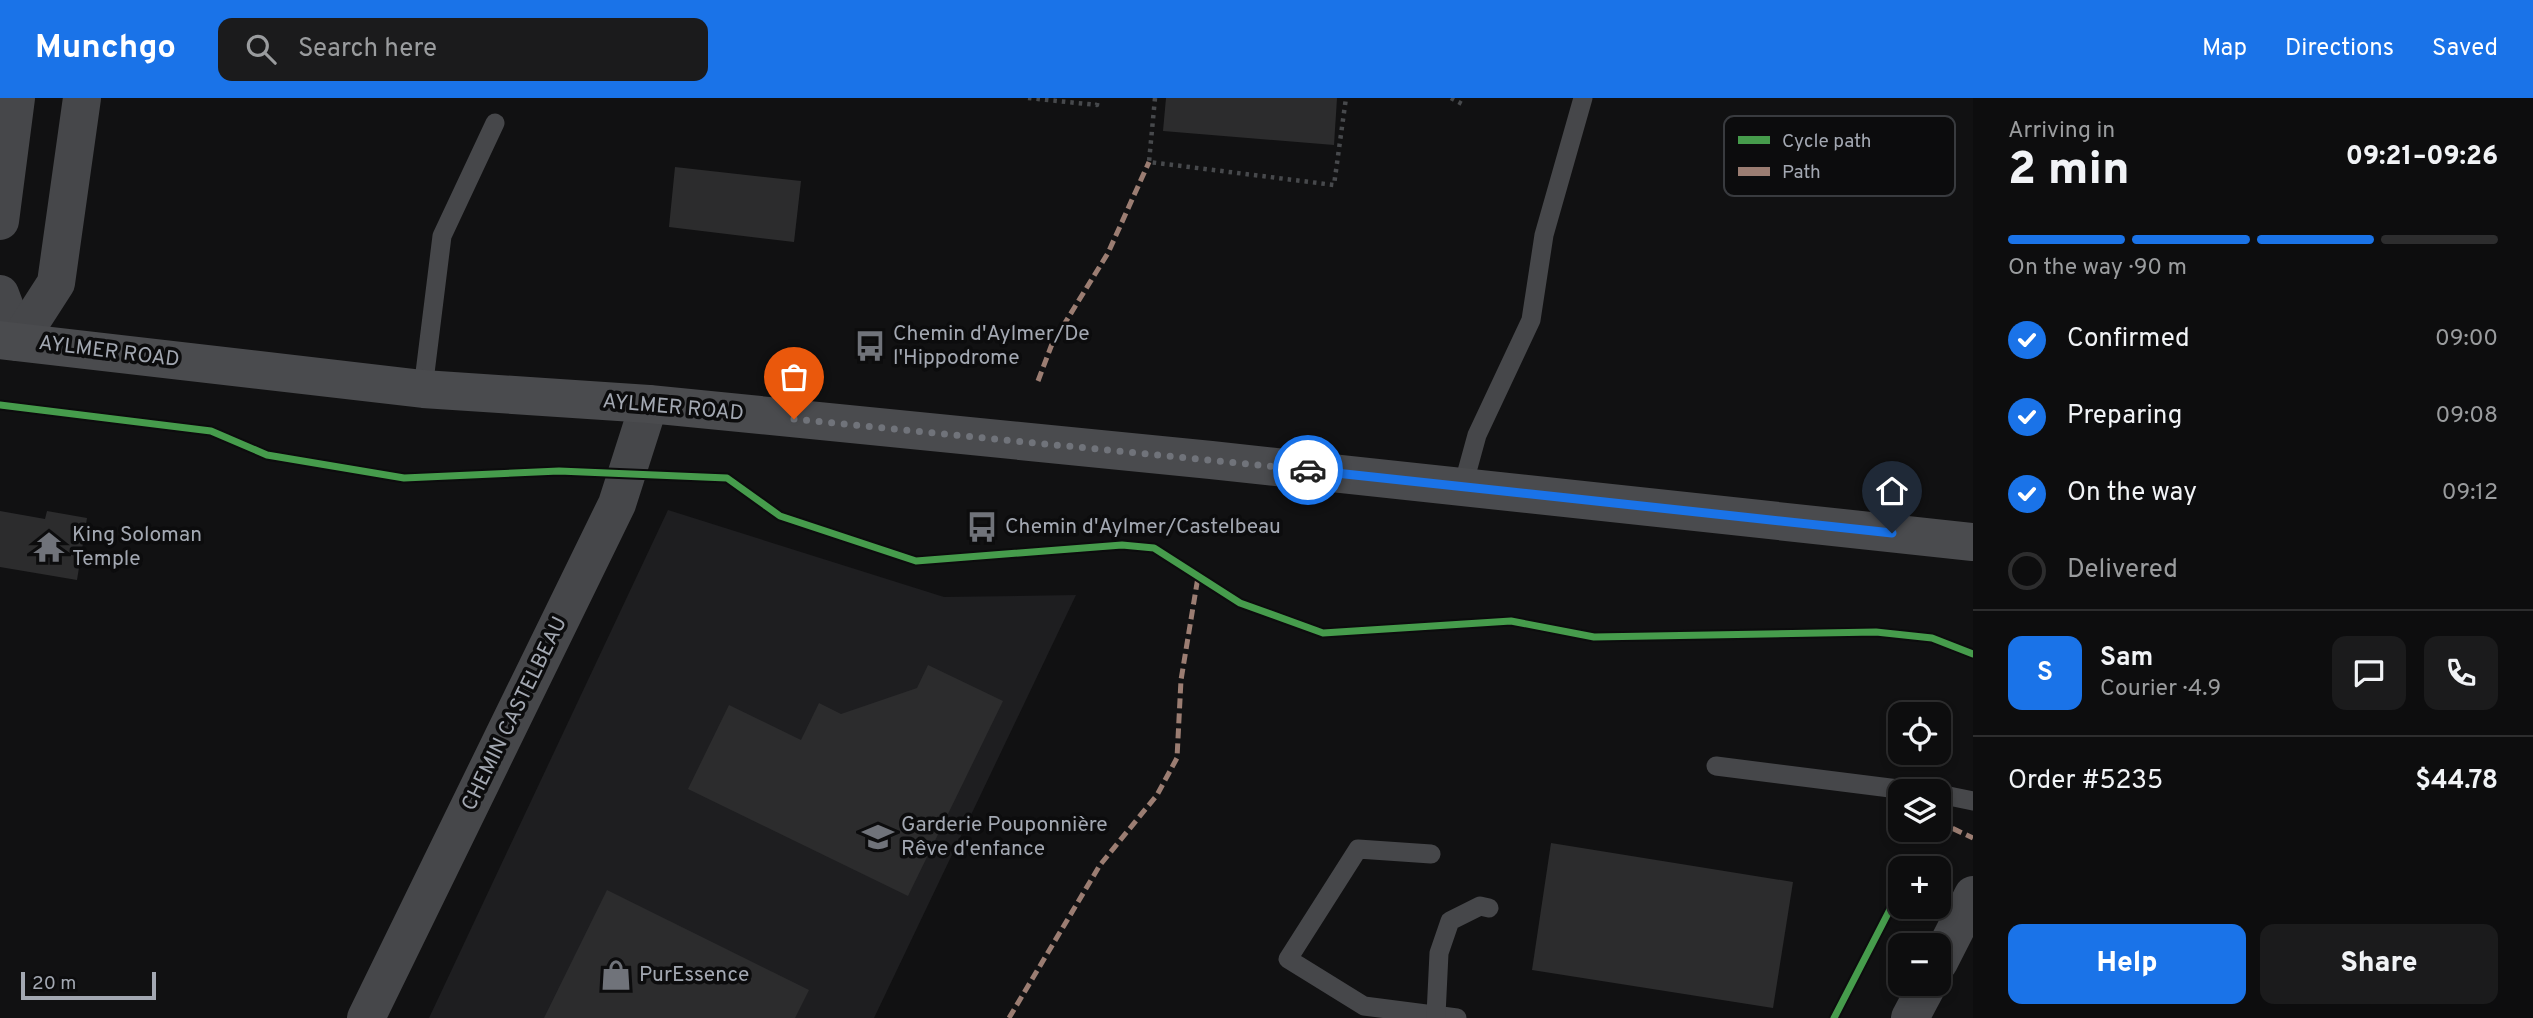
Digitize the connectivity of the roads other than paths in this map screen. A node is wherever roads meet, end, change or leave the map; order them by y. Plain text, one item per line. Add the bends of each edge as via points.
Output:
1 (16, 98) edge
2 (82, 98) edge
3 (1583, 98) edge
4 (495, 123) dead end
5 (0, 221) edge
6 (0, 294) edge
7 (9, 341) edge
8 (423, 389) junction
9 (649, 404) junction
10 (1463, 486) junction
11 (1973, 542) edge
12 (1716, 766) dead end
13 (1888, 788) edge
14 (1951, 796) edge
15 (1973, 801) edge
16 (1431, 854) dead end
17 (1973, 895) edge
18 (1489, 908) dead end
19 (1951, 938) edge
20 (1922, 996) edge
21 (1436, 1015) junction
22 (366, 1018) edge
23 (1457, 1018) edge
24 (1910, 1018) edge

1 - 5 street
2 - 7 street via 56,283
3 - 10 lane via 1544,235 1531,320 1477,435
4 - 8 lane via 442,236
6 - 7 street
7 - 8 main road, AYLMER ROAD
8 - 9 main road, AYLMER ROAD
9 - 10 main road, AYLMER ROAD
9 - 22 street, CHEMIN CASTELBEAU via 617,504
10 - 11 main road, AYLMER ROAD
12 - 13 lane
14 - 15 lane
16 - 21 lane via 1358,849 1288,959 1364,1006
17 - 19 street
18 - 21 lane via 1480,906 1450,921 1439,953
20 - 24 street
21 - 23 lane

